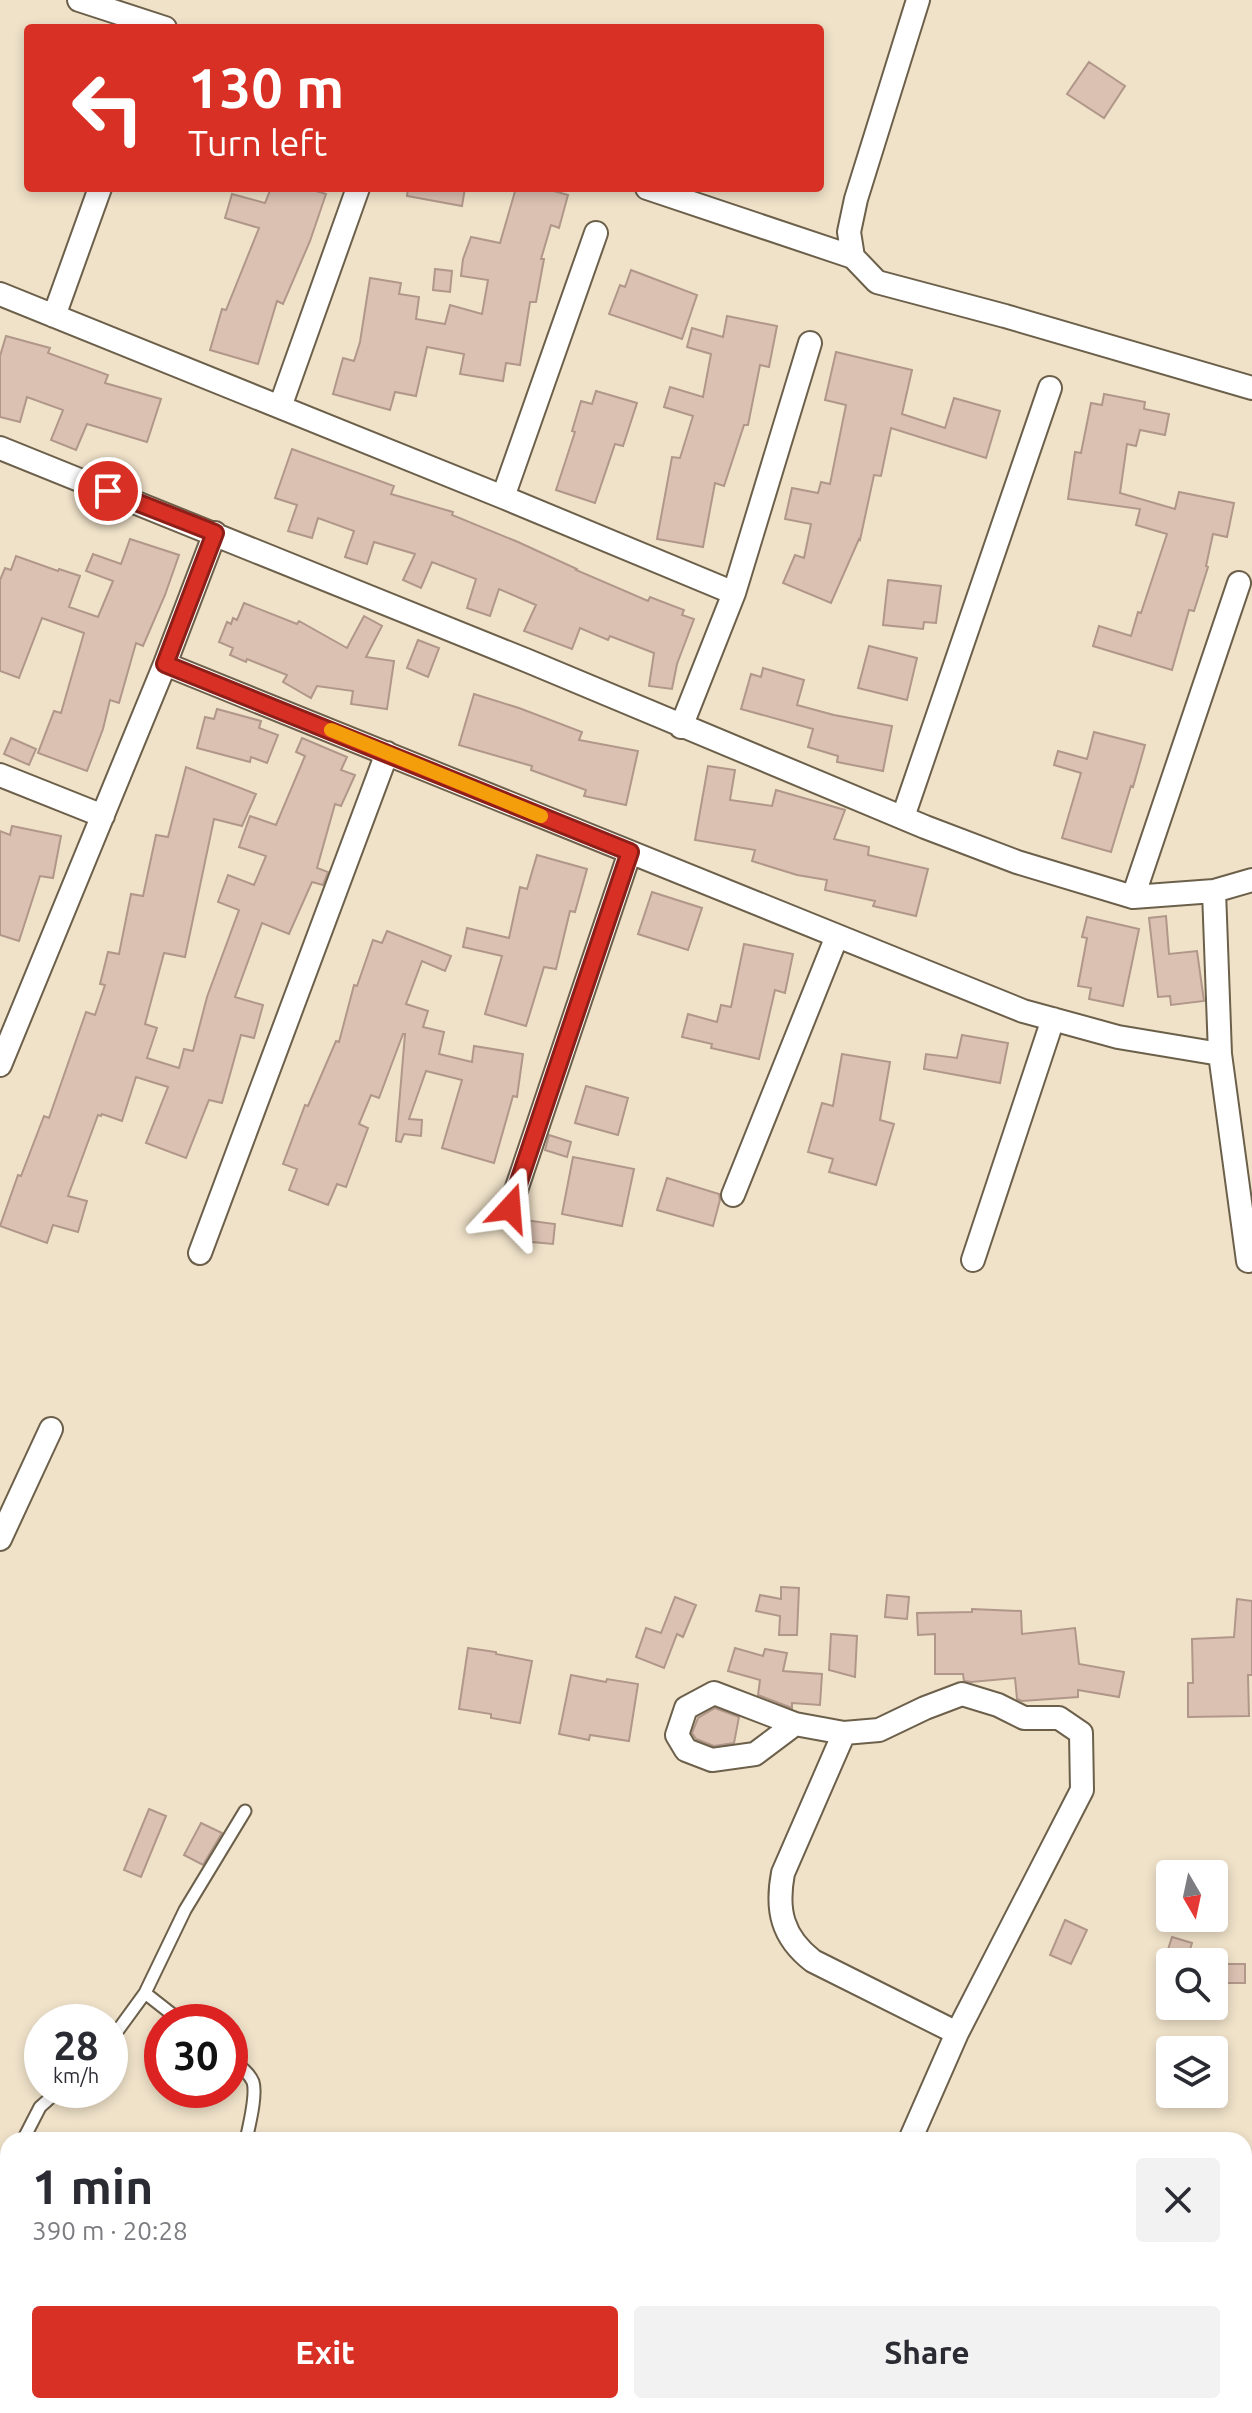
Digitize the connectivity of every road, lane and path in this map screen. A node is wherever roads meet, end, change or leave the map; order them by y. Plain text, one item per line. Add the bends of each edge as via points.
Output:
1 (79, 0) edge
2 (918, 0) edge
3 (153, 24) edge
4 (99, 192) edge
5 (357, 192) edge
6 (659, 192) edge
7 (596, 233) dead end
8 (853, 257) junction
9 (0, 294) edge
10 (54, 316) junction
11 (810, 343) dead end
12 (1050, 388) dead end
13 (1252, 388) edge
14 (280, 407) junction
15 (0, 448) edge
16 (503, 497) junction
17 (215, 533) junction
18 (1239, 583) dead end
19 (734, 593) junction
20 (165, 664) junction
21 (681, 727) junction
22 (387, 753) junction
23 (0, 775) edge
24 (103, 816) junction
25 (903, 817) junction
26 (630, 852) junction
27 (1252, 880) edge
28 (1214, 891) junction
29 (1133, 897) junction
30 (837, 936) junction
31 (1053, 1019) junction
32 (1220, 1054) junction
33 (0, 1065) edge
34 (733, 1195) dead end
35 (510, 1208) dead end
36 (200, 1253) dead end
37 (973, 1260) dead end
38 (1248, 1261) dead end
39 (51, 1429) dead end
40 (0, 1539) edge
41 (795, 1724) junction
42 (844, 1733) junction
43 (245, 1811) dead end
44 (145, 1993) junction
45 (159, 2004) edge
46 (128, 2016) edge
47 (957, 2033) junction
48 (248, 2075) edge
49 (39, 2108) edge
50 (27, 2132) edge
51 (247, 2132) edge
52 (914, 2132) edge

1 - 3 street
2 - 8 street via 856,199 849,232
4 - 10 street
5 - 14 street
6 - 8 street
7 - 16 street
8 - 13 street via 877,282
9 - 10 street
10 - 14 street
11 - 19 street
12 - 25 street
14 - 16 street
15 - 17 street
16 - 19 street
17 - 20 street
17 - 21 street
18 - 29 street
19 - 21 street
20 - 22 street
20 - 24 street
21 - 25 street
22 - 26 street
22 - 36 street
23 - 24 street
24 - 33 street
25 - 29 street via 1031,867
26 - 30 street
26 - 35 street
27 - 28 street
28 - 29 street
28 - 32 street
30 - 31 street
30 - 34 street
31 - 32 street via 1118,1037
31 - 37 street
32 - 38 street
39 - 40 street
41 - 41 street via 714,1693 686,1708 677,1735 686,1750 712,1760 755,1754
41 - 42 street
42 - 47 street via 783,1873 779,1911 785,1927 813,1961
42 - 47 street via 879,1730 962,1694 1024,1718 1059,1718 1081,1733 1082,1790
43 - 44 lane via 185,1910
44 - 45 lane
44 - 46 lane
47 - 52 street
48 - 51 lane via 254,2092
49 - 50 lane

